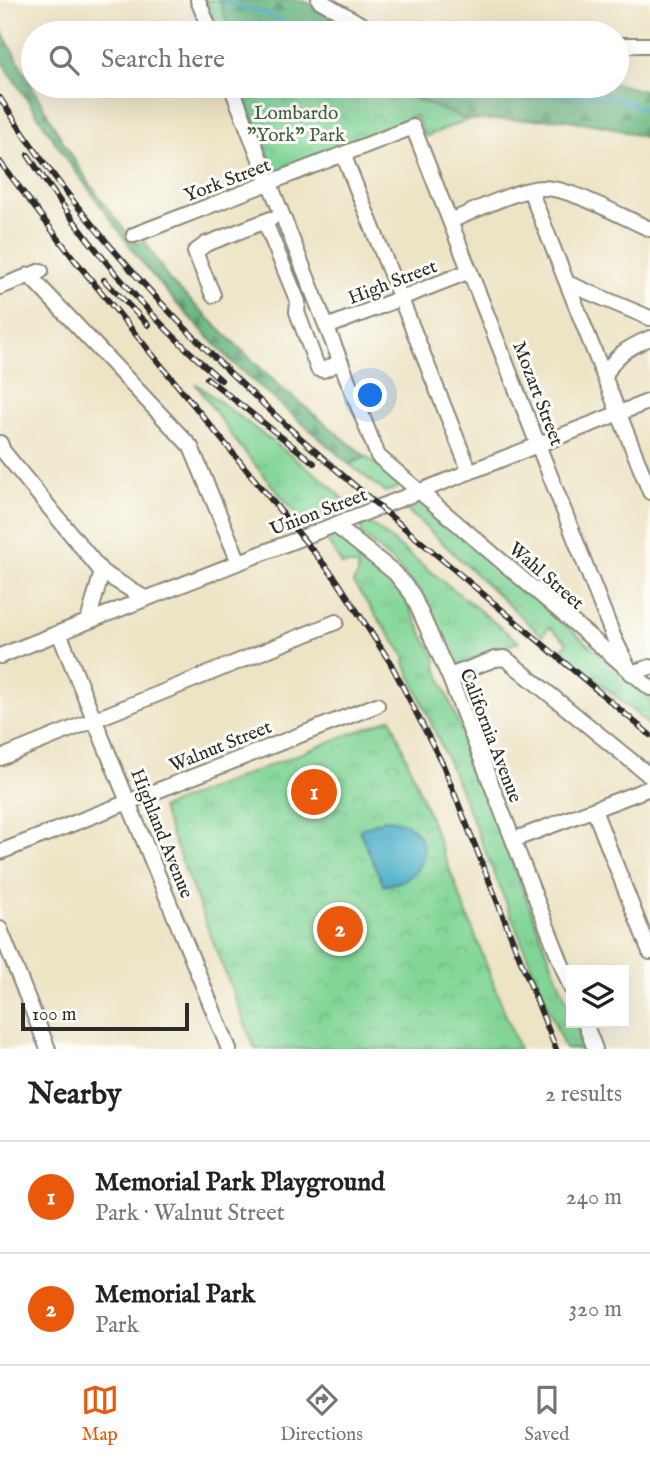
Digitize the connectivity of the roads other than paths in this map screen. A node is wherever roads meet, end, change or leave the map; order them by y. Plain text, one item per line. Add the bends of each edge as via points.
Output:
1 (198, 0) edge
2 (319, 0) edge
3 (206, 21) edge
4 (355, 21) edge
5 (629, 45) edge
6 (650, 45) edge
7 (236, 98) edge
8 (413, 127) joint
9 (343, 154) junction
10 (269, 183) junction
11 (530, 190) junction
12 (282, 215) junction
13 (451, 221) junction
14 (265, 222) junction
15 (650, 229) edge
16 (134, 235) dead end
17 (470, 271) junction
18 (567, 283) junction
19 (0, 287) edge
20 (314, 294) junction
21 (213, 295) dead end
22 (401, 298) junction
23 (298, 302) junction
24 (650, 318) edge
25 (327, 327) junction
26 (650, 338) edge
27 (341, 362) junction
28 (605, 378) junction
29 (650, 401) edge
30 (619, 413) junction
31 (538, 445) junction
32 (1, 448) edge
33 (470, 472) junction
34 (420, 491) junction
35 (650, 492) edge
36 (335, 524) junction
37 (239, 562) junction
38 (102, 572) junction
39 (146, 599) junction
40 (88, 621) junction
41 (336, 622) dead end
42 (60, 633) junction
43 (0, 656) edge
44 (650, 667) edge
45 (631, 673) junction
46 (449, 676) junction
47 (650, 688) edge
48 (377, 705) dead end
49 (96, 719) junction
50 (0, 758) edge
51 (650, 776) edge
52 (650, 788) edge
53 (129, 801) junction
54 (594, 810) junction
55 (513, 840) junction
56 (0, 852) edge
57 (0, 929) edge
58 (650, 953) edge
59 (566, 975) edge
60 (587, 1028) edge
61 (48, 1049) edge
62 (229, 1049) edge
63 (595, 1049) edge

1 - 3 street
2 - 4 street
5 - 6 street
7 - 10 street
8 - 9 street, York Street
8 - 13 street, Mozart Street
9 - 10 street, York Street
9 - 22 street
10 - 12 street
10 - 16 street, York Street
11 - 13 street
11 - 15 street via 568,193
11 - 18 street
12 - 14 street
12 - 20 street
13 - 17 street, Mozart Street
14 - 21 street via 195,252
14 - 23 street
17 - 22 street, High Street
17 - 31 street, Mozart Street
18 - 24 street
18 - 28 street
19 - 37 street via 35,273 191,447
20 - 23 street
20 - 25 street
22 - 25 street, High Street
22 - 33 street
23 - 27 street via 299,320 317,369
25 - 27 street
26 - 28 street via 621,353
27 - 34 street via 378,456
28 - 30 street
29 - 30 street, Union Street
30 - 31 street, Union Street
30 - 35 street
31 - 33 street, Union Street
31 - 45 street, Mozart Street
32 - 38 street
33 - 34 street, Union Street
34 - 36 street, Union Street
34 - 45 street, Wahl Street
36 - 37 street, Union Street
36 - 46 street, California Avenue via 395,573 412,594
37 - 39 street, Union Street
38 - 39 street
38 - 40 street
39 - 40 street, Union Street
40 - 42 street, Union Street
41 - 49 street
42 - 43 street, Union Street
42 - 49 street, Highland Avenue
44 - 45 street
45 - 47 street, Wahl Street
46 - 51 street via 505,658
46 - 55 street, California Avenue
48 - 53 street, Walnut Street
49 - 50 street
49 - 53 street, Highland Avenue
52 - 54 street
53 - 56 street, Walnut Street
53 - 62 street, Highland Avenue
54 - 55 street
54 - 58 street
55 - 59 street, California Avenue
57 - 61 street
60 - 63 street

